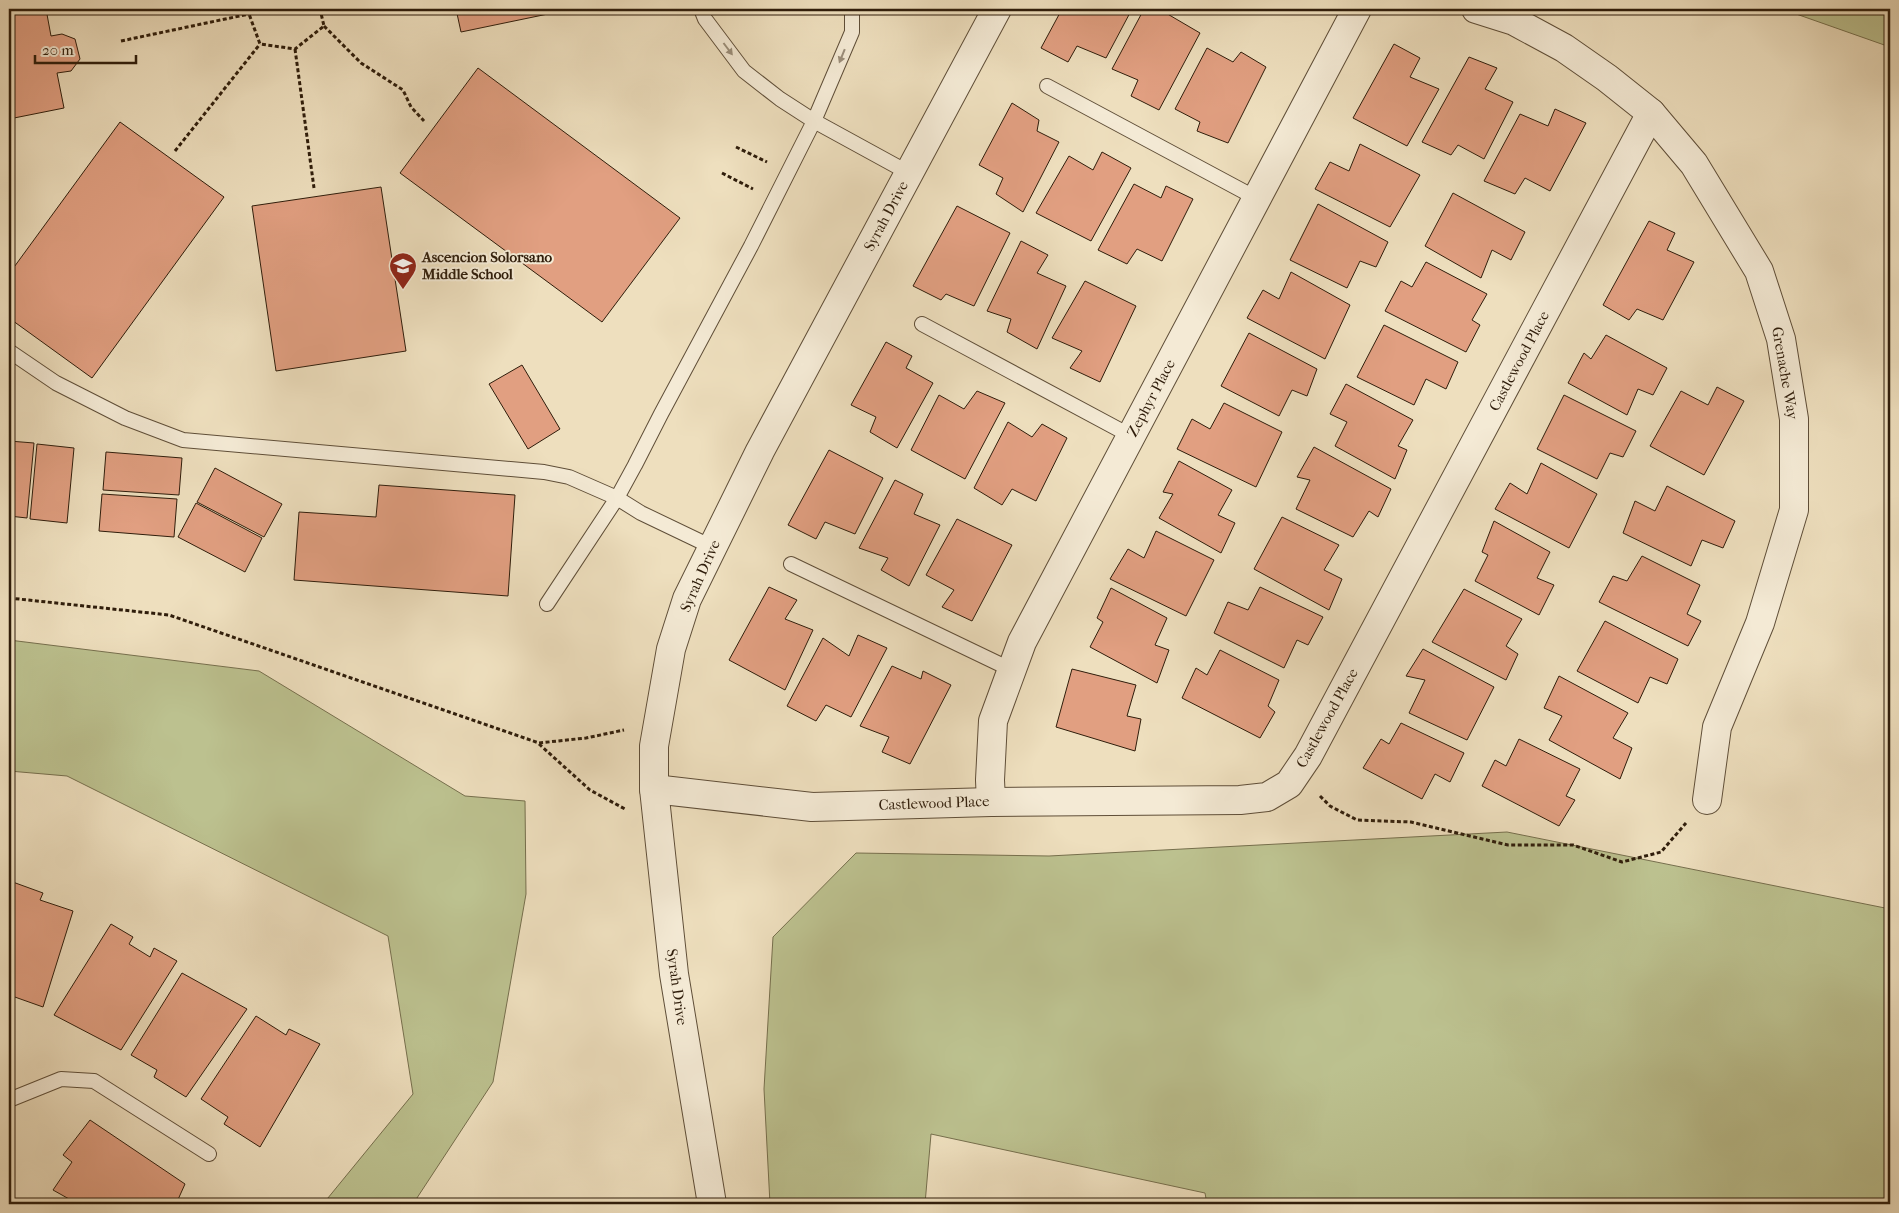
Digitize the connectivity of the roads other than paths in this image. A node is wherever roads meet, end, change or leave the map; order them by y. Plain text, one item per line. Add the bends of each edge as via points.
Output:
1 (701, 9) edge
2 (852, 9) edge
3 (997, 9) edge
4 (1357, 9) edge
5 (1476, 9) edge
6 (1047, 86) dead end
7 (1651, 113) junction
8 (814, 121) junction
9 (909, 173) junction
10 (1256, 198) junction
11 (922, 324) dead end
12 (9, 351) edge
13 (1131, 436) junction
14 (617, 498) junction
15 (712, 547) junction
16 (791, 564) dead end
17 (547, 604) dead end
18 (1012, 670) junction
19 (654, 789) junction
20 (1707, 800) road end
21 (991, 802) junction
22 (9, 1100) edge
23 (210, 1154) dead end
24 (712, 1204) edge

1 -> 8 lane via 744,71
2 -> 8 lane via 852,32
3 - 9 street, Syrah Drive
4 - 10 street, Zephyr Place
5 - 7 street, Grenache Way via 1514,21 1564,48
6 - 10 lane
7 - 20 street, Grenache Way via 1694,164 1759,271 1781,339 1794,419 1794,510 1760,622 1718,727
7 - 21 street, Castlewood Place via 1318,738 1289,784 1267,797 1240,800
8 - 9 lane
8 - 14 lane
9 - 15 street, Syrah Drive
10 - 13 street, Zephyr Place
11 - 13 lane
12 - 14 lane via 56,383 124,418 182,440 544,472 569,477
13 - 18 street, Zephyr Place via 1022,642
14 - 15 lane via 641,514
14 - 17 lane
15 - 19 street, Syrah Drive via 687,599 671,649 654,746
16 - 18 lane
18 - 21 street, Zephyr Place via 993,721
19 - 21 street, Castlewood Place via 812,806
19 - 24 street, Syrah Drive via 674,974
22 - 23 lane via 62,1079 94,1081

